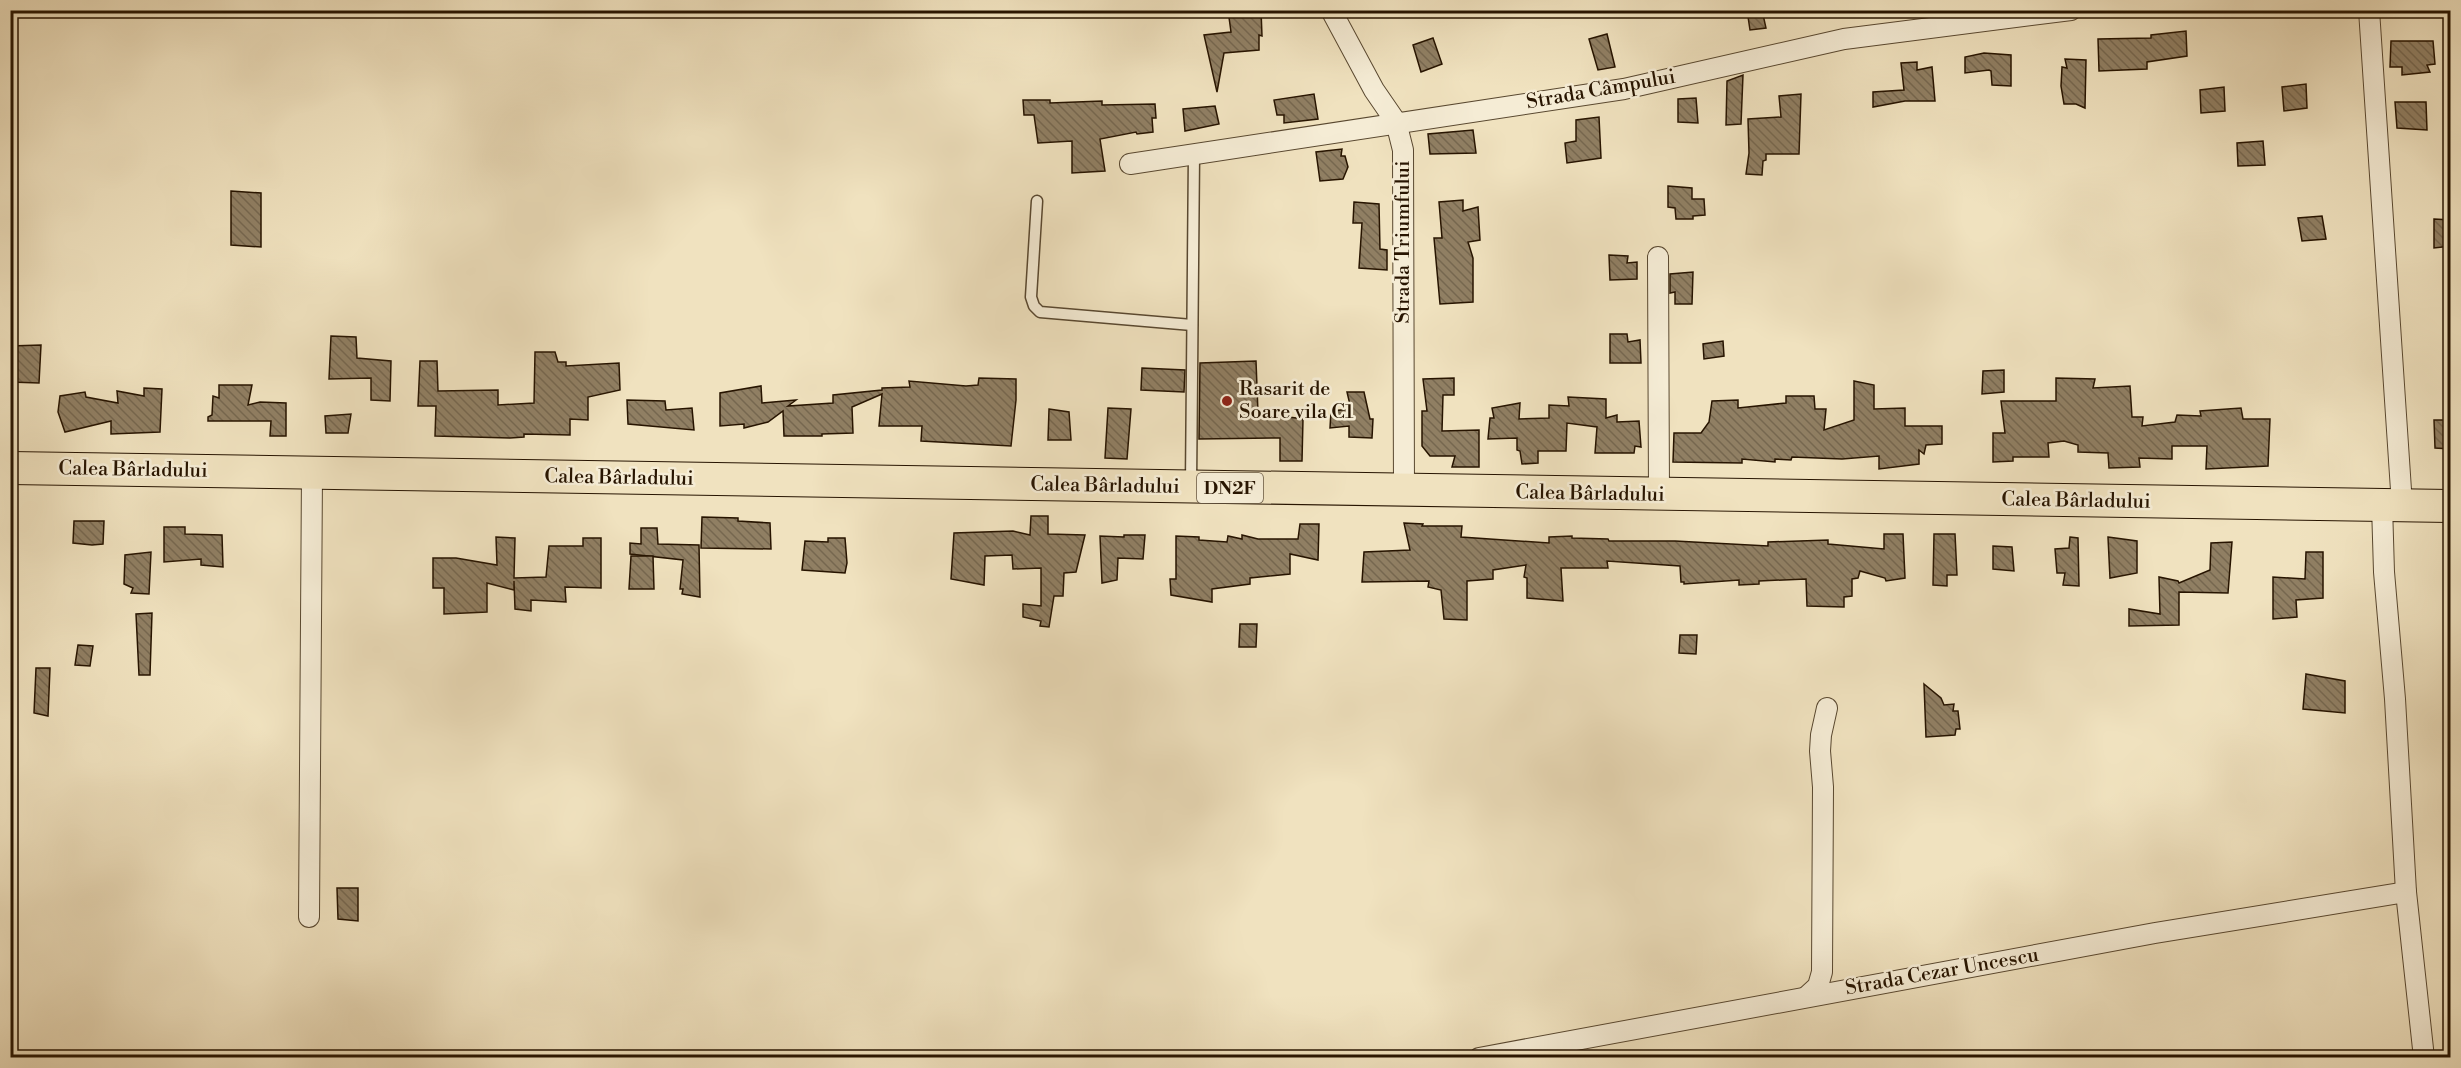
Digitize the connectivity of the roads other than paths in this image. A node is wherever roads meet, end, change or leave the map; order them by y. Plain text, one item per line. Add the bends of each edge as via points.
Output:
1 (1331, 10) edge
2 (2071, 10) edge
3 (2369, 10) edge
4 (1396, 122) junction
5 (1194, 154) junction
6 (1130, 164) dead end
7 (1036, 201) dead end
8 (1658, 257) dead end
9 (1192, 325) junction
10 (10, 468) edge
11 (312, 473) junction
12 (1191, 488) junction
13 (1404, 491) junction
14 (1659, 495) junction
15 (2392, 505) junction
16 (2451, 506) edge
17 (1827, 708) dead end
18 (2406, 892) junction
19 (309, 917) dead end
20 (1806, 997) junction
21 (1479, 1058) edge
22 (2424, 1058) edge

1 - 4 street, Strada Triumfului
2 - 4 street, Strada Câmpului via 1844,39 1624,89
3 - 15 street
4 - 5 street, Strada Câmpului
4 - 13 street, Strada Triumfului via 1404,175
5 - 6 street, Strada Câmpului
5 - 9 lane
7 - 9 lane via 1031,297 1040,312
8 - 14 street
9 - 12 lane
10 - 11 main road, Calea Bârladului / DN2F
11 - 12 main road, Calea Bârladului / DN2F
11 - 19 street
12 - 13 main road, Calea Bârladului / DN2F
13 - 14 main road, Calea Bârladului / DN2F
14 - 15 main road, Calea Bârladului / DN2F
15 - 16 main road, Calea Bârladului / DN2F
15 - 18 street via 2384,572
17 - 20 street via 1820,751 1821,972 1818,986
18 - 20 street, Strada Cezar Uncescu
18 - 22 street
20 - 21 street, Strada Cezar Uncescu

